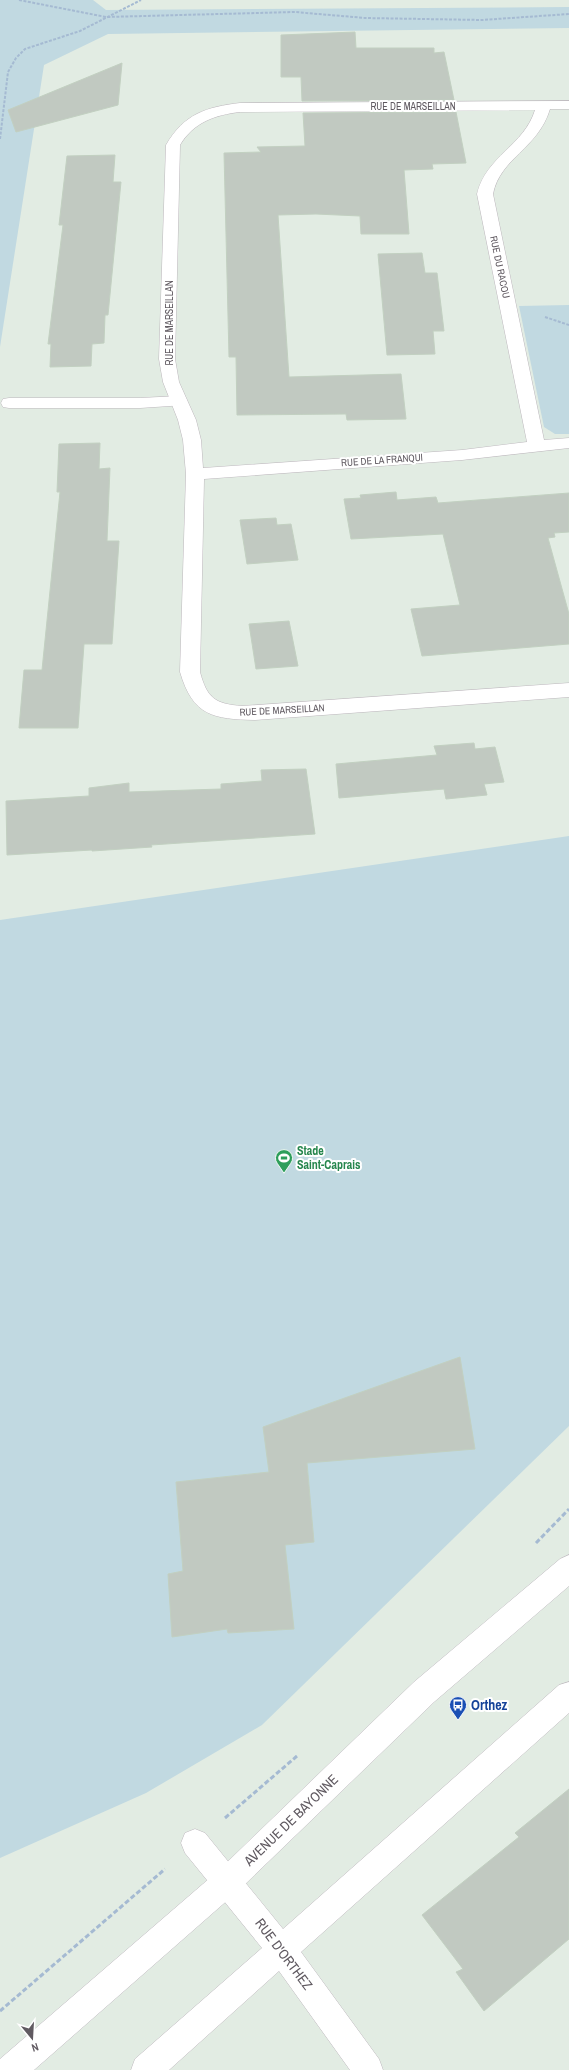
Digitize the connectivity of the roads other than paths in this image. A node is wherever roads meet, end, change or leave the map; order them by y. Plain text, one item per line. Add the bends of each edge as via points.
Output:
1 (544, 105) junction
2 (569, 105) edge
3 (179, 400) junction
4 (9, 403) dead end
5 (569, 443) edge
6 (537, 447) junction
7 (195, 474) junction
8 (569, 690) edge
9 (569, 1568) edge
10 (569, 1695) edge
11 (195, 1843) road end
12 (228, 1881) junction
13 (282, 1950) junction
14 (11, 2070) edge
15 (146, 2070) edge
16 (368, 2070) edge

1 - 2 street, RUE DE MARSEILLAN
1 - 3 street, RUE DE MARSEILLAN via 235,108 203,116 184,128 173,145 167,359
1 - 6 street, RUE DU RACOU via 538,124 527,139 491,174 486,183 485,194
3 - 4 street via 140,403
3 - 7 street, RUE DE MARSEILLAN via 192,440
5 - 6 street, RUE DE LA FRANQUI
6 - 7 street, RUE DE LA FRANQUI via 462,455
7 - 8 street, RUE DE MARSEILLAN via 190,672 200,699 211,707 230,712 255,713
9 - 12 street, AVENUE DE BAYONNE via 424,1692
10 - 13 street
11 - 12 street, RUE D'ORTHEZ
12 - 13 street, RUE D'ORTHEZ
12 - 14 street, AVENUE DE BAYONNE
13 - 15 street
13 - 16 street, RUE D'ORTHEZ

